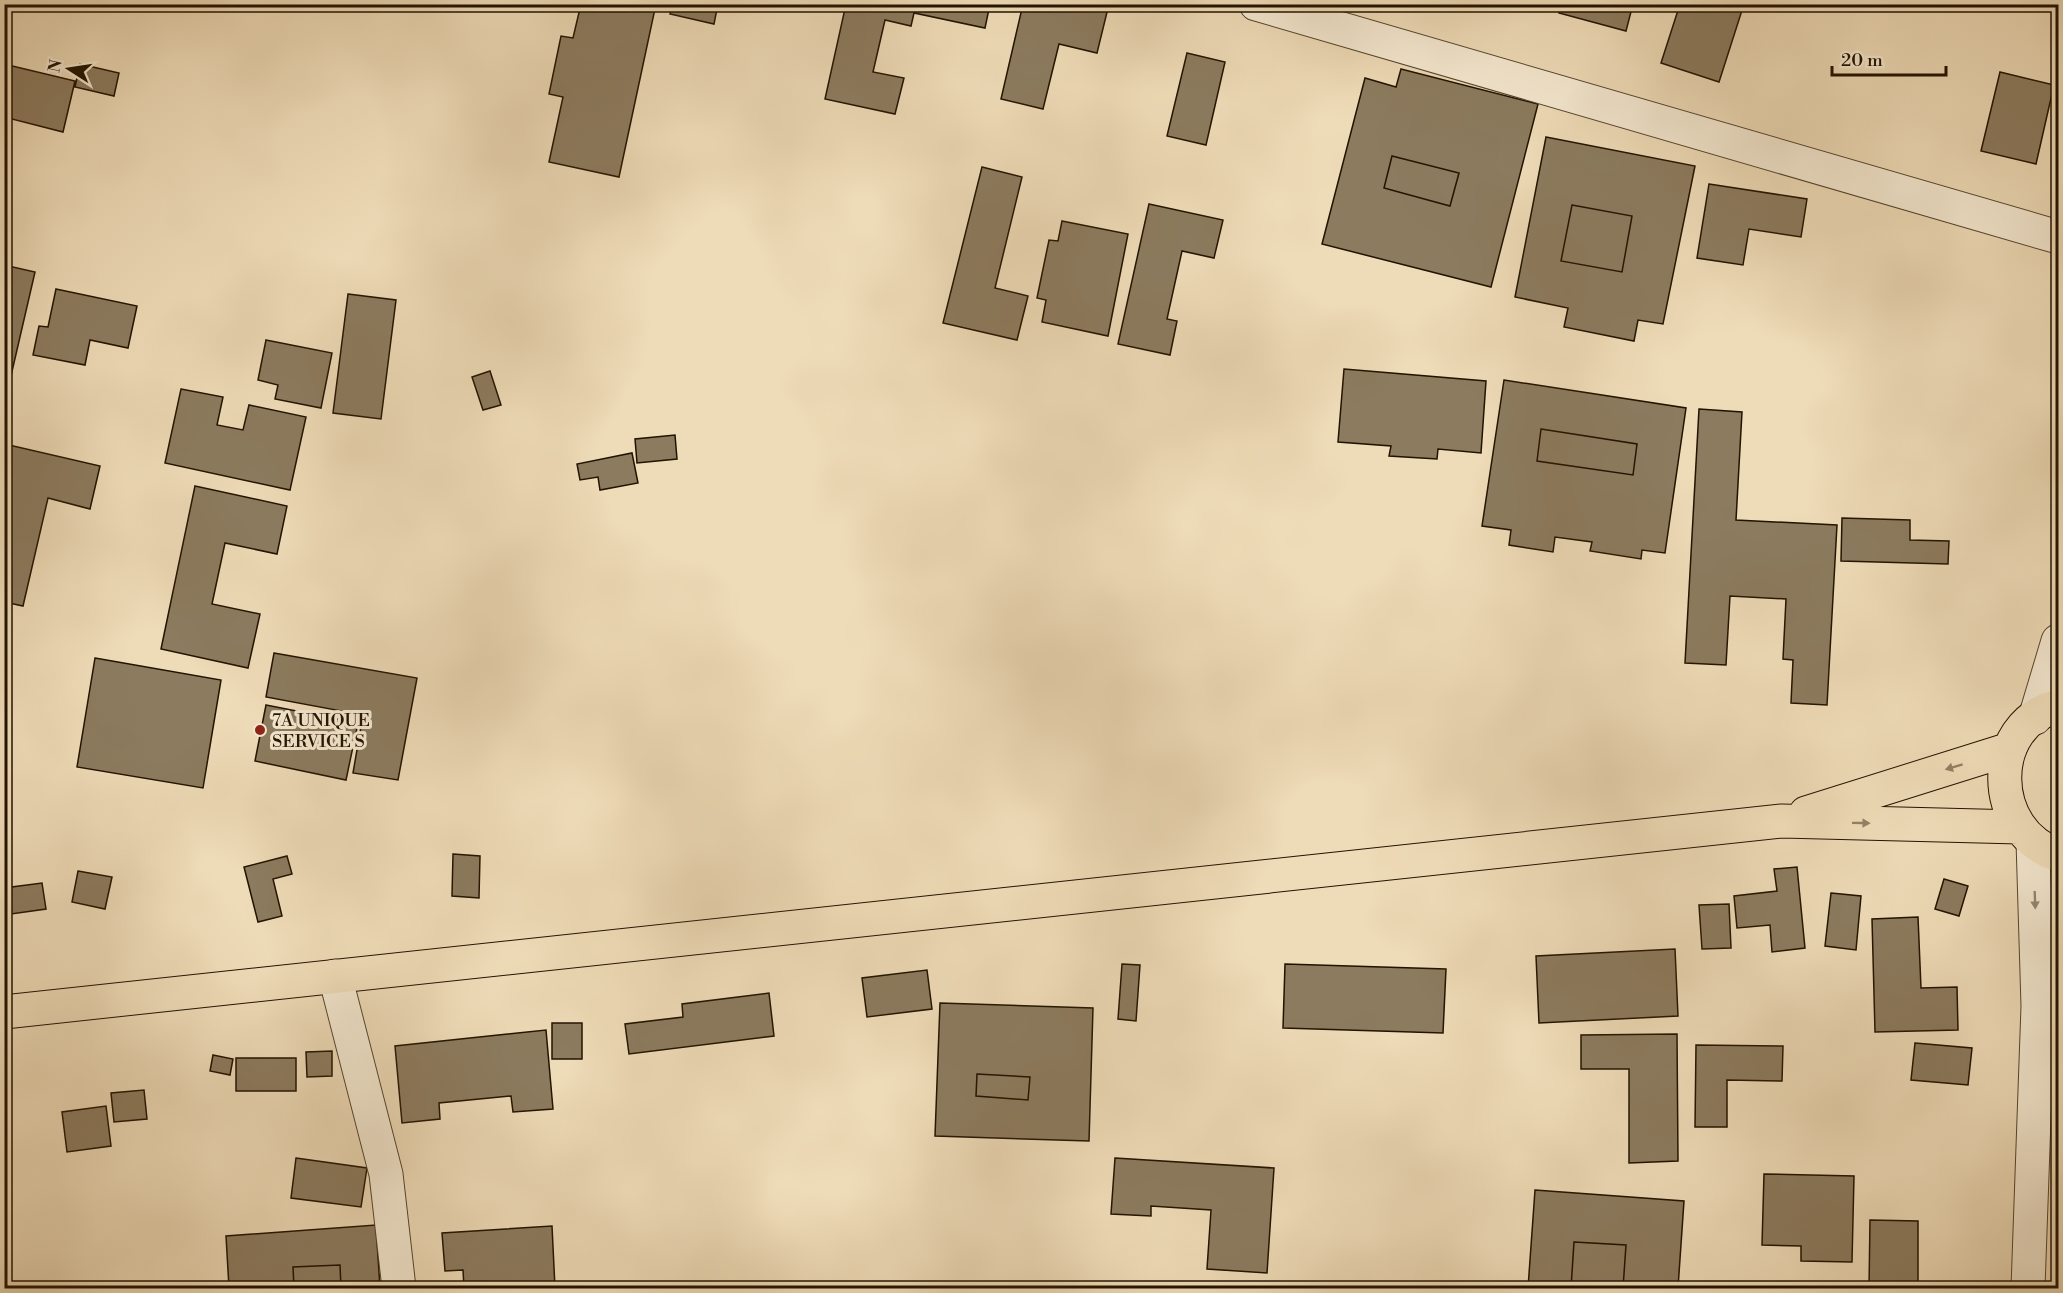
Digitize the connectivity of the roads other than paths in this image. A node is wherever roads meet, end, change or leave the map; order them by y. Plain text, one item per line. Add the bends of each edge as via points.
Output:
1 (1256, 4) edge
2 (2058, 237) edge
3 (2058, 641) edge
4 (2047, 712) edge
5 (2010, 749) junction
6 (1782, 821) junction
7 (2037, 841) edge
8 (2058, 963) edge
9 (335, 976) junction
10 (2038, 1006) junction
11 (4, 1012) edge
12 (399, 1288) edge
13 (2028, 1288) edge

1 - 2 street
3 - 4 street
4 - 5 highway via 2021,732
5 -> 6 highway
5 - 7 highway via 2004,789 2009,809
6 -> 7 highway
6 - 9 highway
7 -> 10 street
8 - 10 street
9 - 11 highway
9 - 12 street via 386,1174
10 - 13 street

